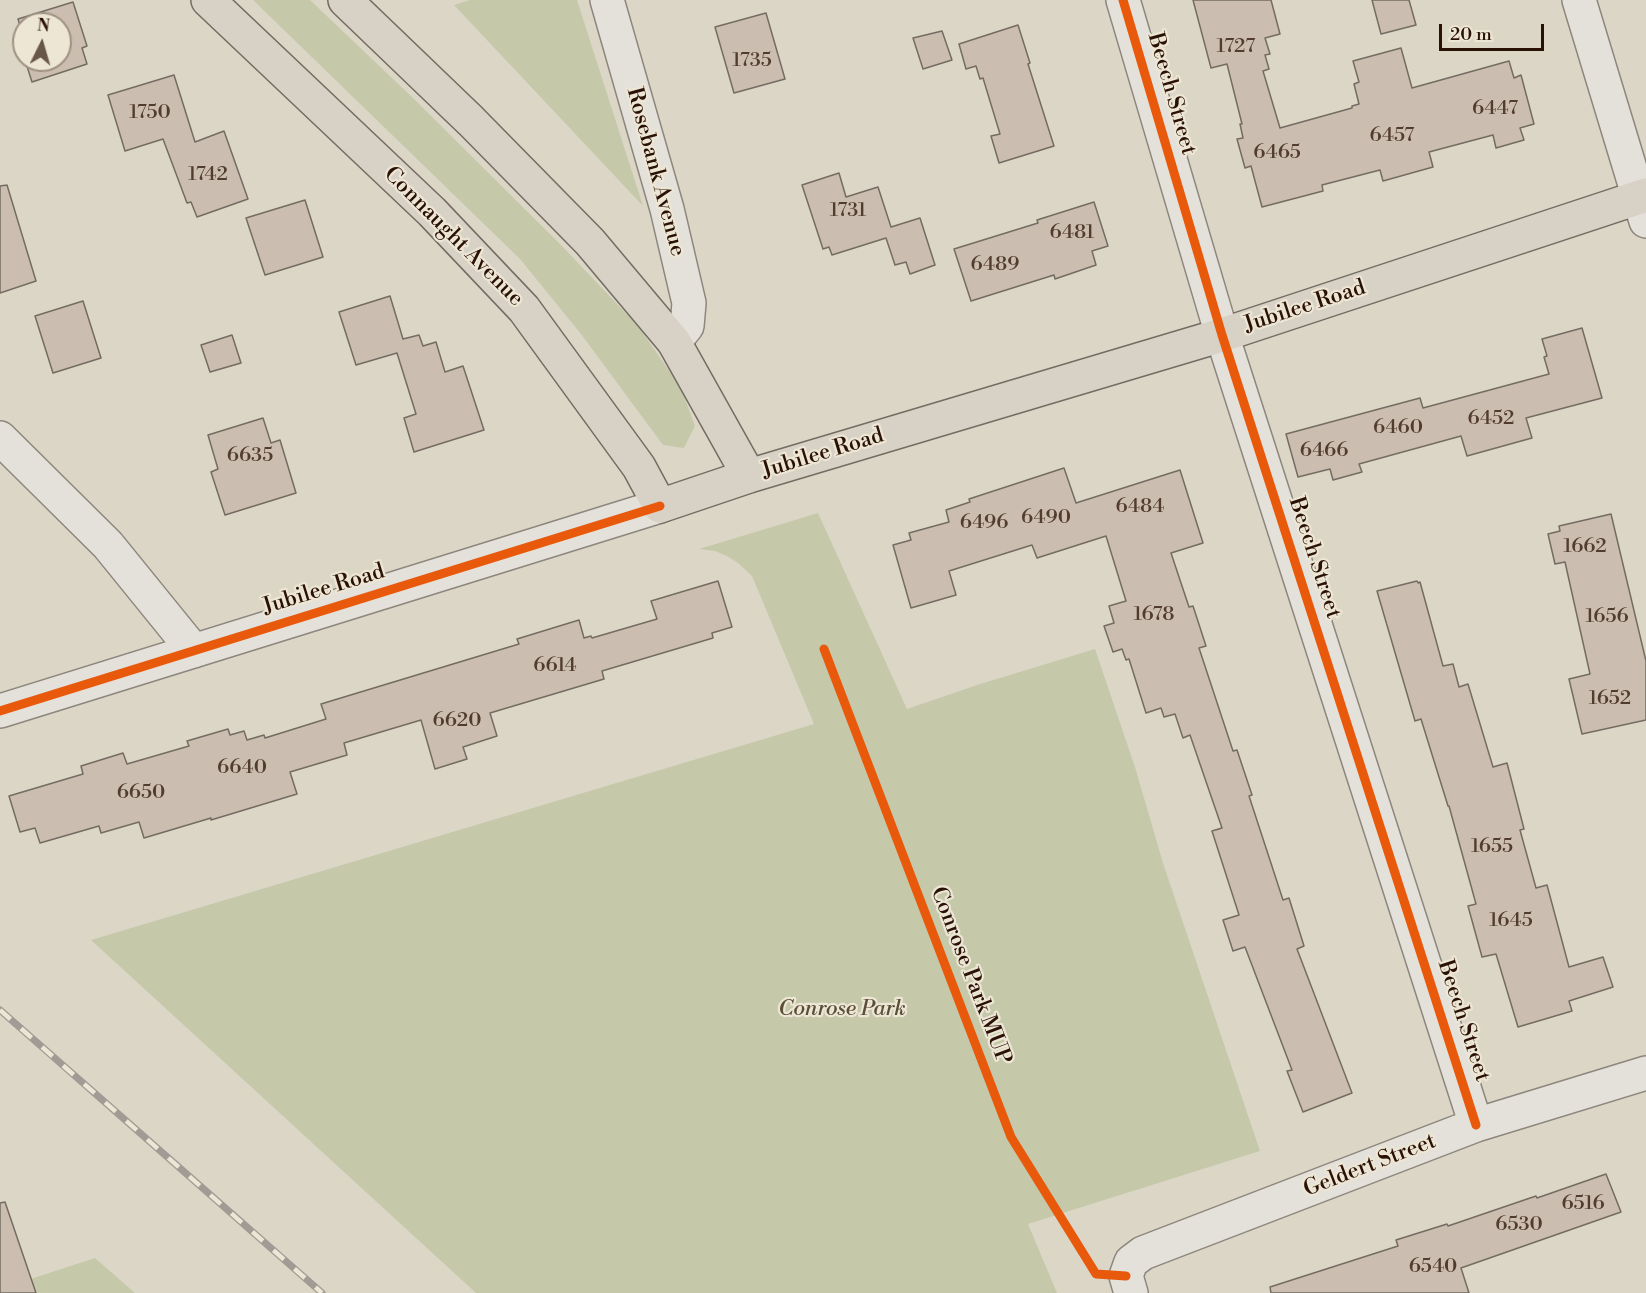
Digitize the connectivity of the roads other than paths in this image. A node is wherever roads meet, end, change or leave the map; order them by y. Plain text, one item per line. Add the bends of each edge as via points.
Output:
1 (208, 0) edge
2 (345, 0) edge
3 (607, 0) edge
4 (1123, 0) edge
5 (1579, 0) edge
6 (1644, 204) edge
7 (1222, 335) junction
8 (674, 342) junction
9 (0, 438) edge
10 (749, 476) junction
11 (660, 506) junction
12 (194, 651) junction
13 (0, 711) edge
14 (1646, 1073) edge
15 (1476, 1125) junction
16 (1131, 1293) edge

1 - 11 main road, Connaught Avenue via 432,212 524,309 639,467
2 - 8 main road via 590,242
3 - 8 street, Rosebank Avenue via 667,209 689,303 687,326
4 - 7 street, Beech Street
5 - 6 street
6 - 7 main road, Jubilee Road
7 - 10 main road, Jubilee Road
7 - 15 street, Beech Street
8 - 10 main road
9 - 12 street via 108,545
10 - 11 main road, Jubilee Road
11 - 12 street, Jubilee Road
12 - 13 street, Jubilee Road
14 - 15 street, Geldert Street
15 - 16 street, Geldert Street via 1143,1253 1131,1262 1126,1276

